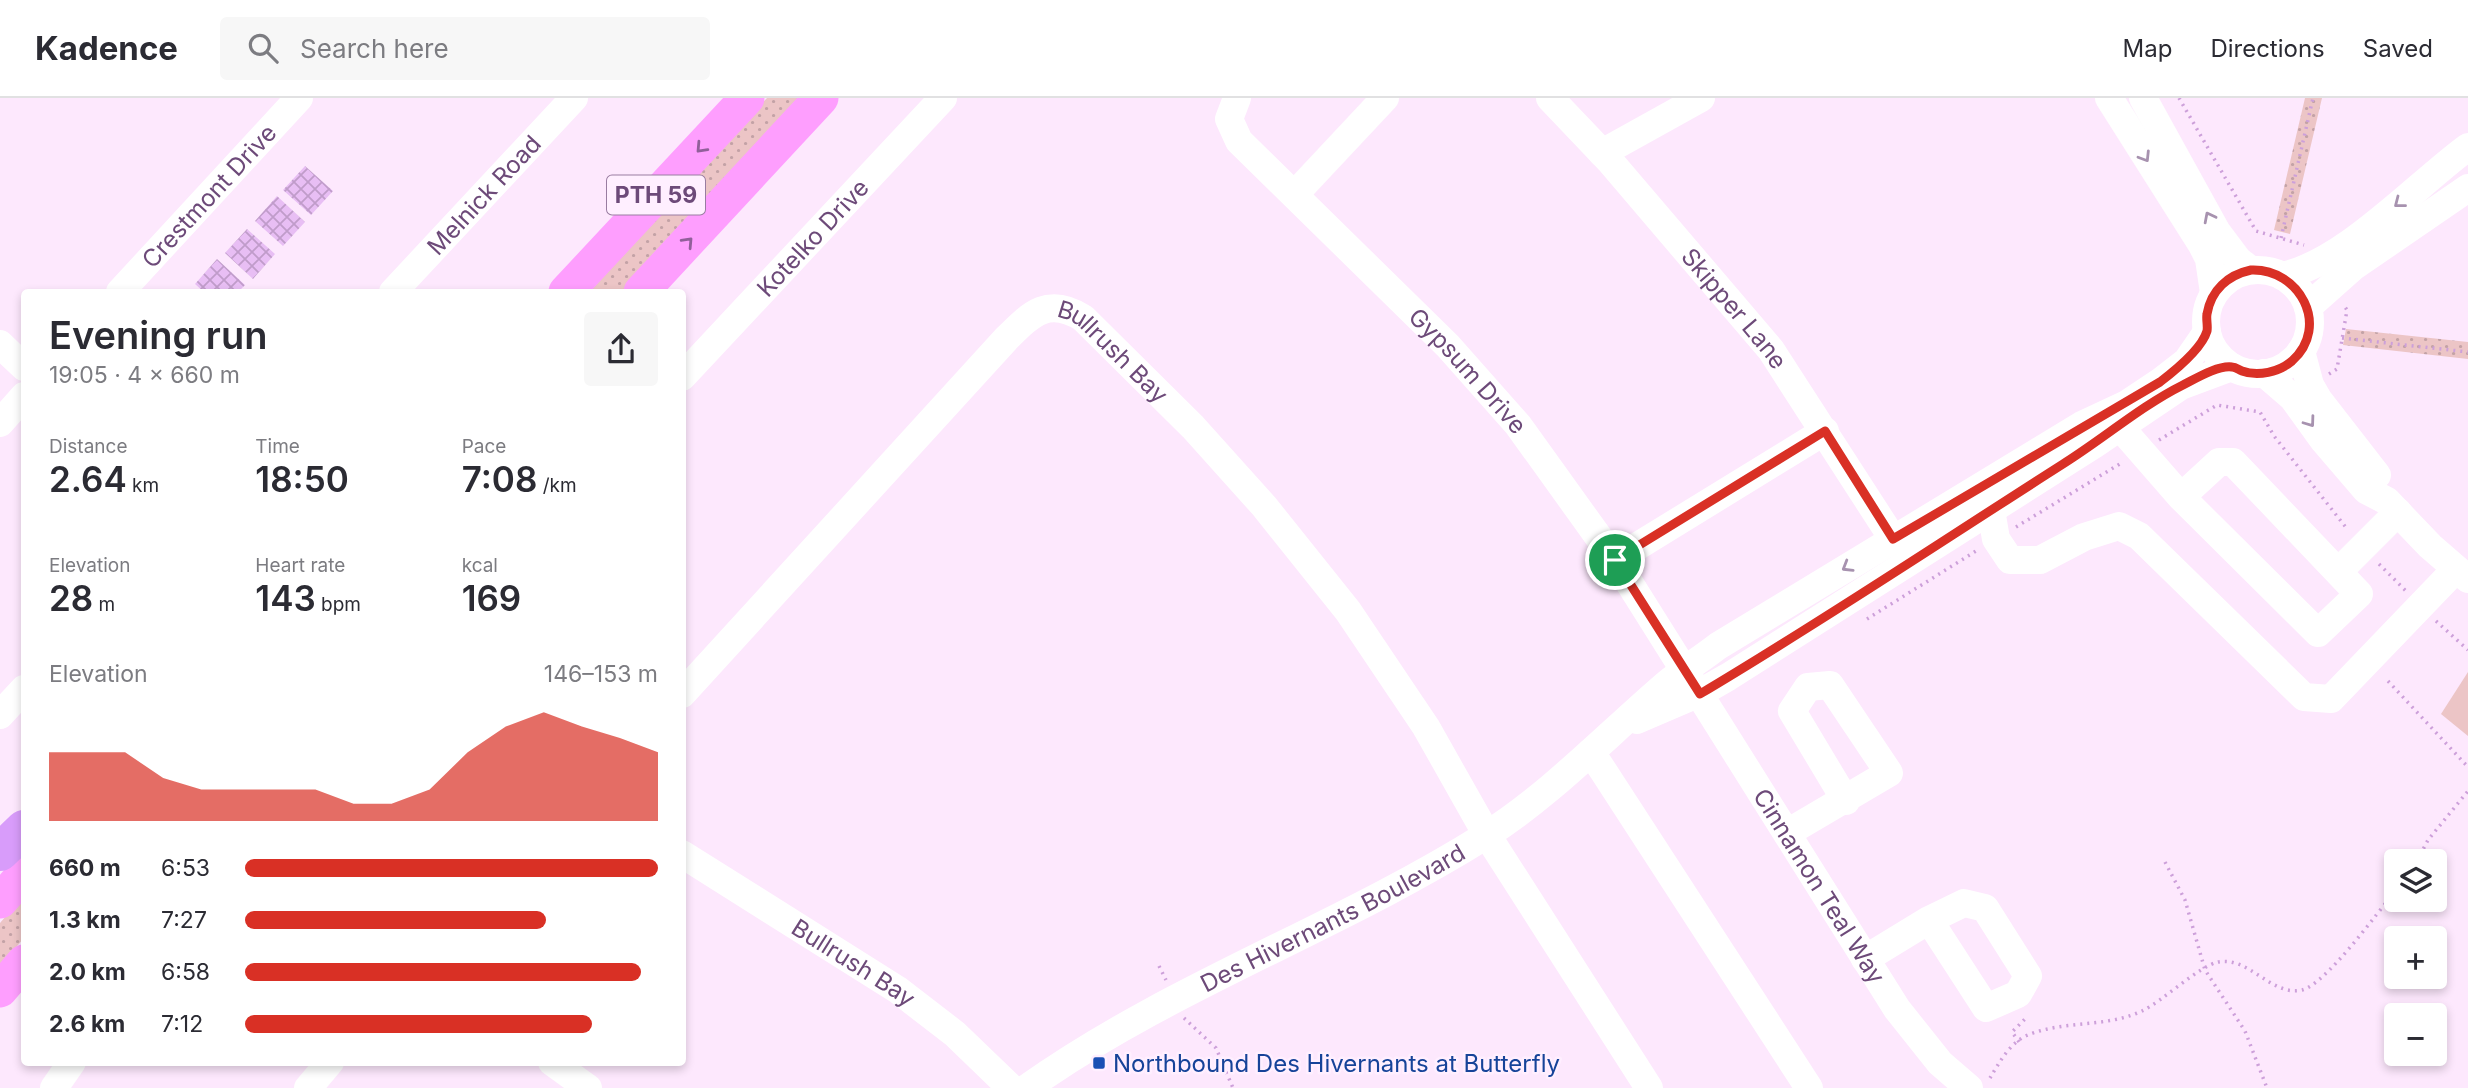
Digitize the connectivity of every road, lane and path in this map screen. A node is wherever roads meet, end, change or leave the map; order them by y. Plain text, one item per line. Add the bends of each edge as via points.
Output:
1 (299, 98) edge
2 (574, 98) edge
3 (747, 98) edge
4 (821, 98) edge
5 (943, 98) edge
6 (1237, 98) edge
7 (1385, 98) edge
8 (1550, 98) edge
9 (1701, 98) edge
10 (2109, 98) edge
11 (2143, 98) edge
12 (2179, 98) edge
13 (2313, 98) edge
14 (2468, 146) edge
15 (1602, 153) junction
16 (2468, 188) edge
17 (1295, 194) junction
18 (2281, 238) junction
19 (2303, 244) dead end
20 (2251, 270) junction
21 (2282, 276) junction
22 (123, 289) edge
23 (396, 289) edge
24 (569, 289) edge
25 (644, 289) edge
26 (2214, 293) junction
27 (2308, 307) junction
28 (2207, 332) junction
29 (2342, 338) dead end
30 (0, 344) edge
31 (2301, 351) junction
32 (2468, 352) edge
33 (21, 364) edge
34 (2232, 367) junction
35 (686, 373) edge
36 (2264, 373) junction
37 (21, 399) edge
38 (0, 423) edge
39 (2120, 427) junction
40 (1825, 431) junction
41 (2181, 498) junction
42 (2393, 506) junction
43 (1991, 510) junction
44 (1893, 539) junction
45 (1615, 560) junction
46 (2339, 571) junction
47 (2462, 574) edge
48 (2388, 681) dead end
49 (1692, 682) junction
50 (686, 690) edge
51 (21, 691) edge
52 (0, 715) edge
53 (1591, 752) junction
54 (2468, 767) edge
55 (2468, 791) edge
56 (1846, 800) dead end
57 (21, 832) edge
58 (1787, 834) junction
59 (1487, 835) junction
60 (2423, 849) edge
61 (0, 852) edge
62 (686, 857) edge
63 (2165, 862) dead end
64 (21, 877) edge
65 (0, 901) edge
66 (2384, 905) edge
67 (1929, 920) dead end
68 (1865, 960) junction
69 (21, 966) edge
70 (2205, 970) junction
71 (0, 990) edge
72 (1175, 999) junction
73 (2033, 1011) dead end
74 (2019, 1042) junction
75 (69, 1066) edge
76 (327, 1066) edge
77 (558, 1066) edge
78 (1971, 1085) edge
79 (54, 1088) edge
80 (308, 1088) edge
81 (588, 1088) edge
82 (1011, 1088) edge
83 (1027, 1088) edge
84 (1233, 1088) edge
85 (1649, 1088) edge
86 (1809, 1088) edge
87 (2267, 1088) edge

1 - 22 street, Crestmont Drive
2 - 23 street, Melnick Road
3 -> 24 main road, PTH 59
25 -> 4 main road, PTH 59
5 - 35 street, Kotelko Drive
6 - 17 street, Gypsum Drive via 1229,119 1232,131
7 - 17 street
8 - 15 street, Skipper Lane
9 - 15 street
10 -> 26 street via 2202,245
20 -> 11 street via 2217,232
12 - 18 path via 2256,231
13 - 18 path
14 -> 21 street via 2341,247 2316,264
15 - 40 street, Skipper Lane via 1771,350
16 - 27 street via 2353,267
17 - 45 street, Gypsum Drive via 1384,281 1518,425
18 - 19 path
20 - 21 street
20 - 26 street via 2230,278
21 - 27 street
26 - 28 street via 2208,306
27 - 31 street via 2309,330
28 - 34 street via 2216,352
28 - 44 street, Des Hivernants Boulevard via 2187,361 2138,396
29 - 32 path
30 - 33 street
31 - 36 street via 2291,362
31 - 42 street via 2310,385 2379,477
34 - 36 street
34 - 39 street, Des Hivernants Boulevard via 2180,386
36 -> 42 street via 2292,398 2366,490
37 - 38 street
39 - 41 street
39 - 43 street, Des Hivernants Boulevard
40 - 44 street, Skipper Lane
40 - 45 street
41 - 46 street via 2219,462 2233,462
41 - 46 street via 2318,634 2359,594
42 - 46 street
42 - 47 street
43 - 47 street via 1996,539 2010,560 2040,560 2084,537 2119,526 2139,536 2304,697 2331,699
43 - 49 street, Des Hivernants Boulevard
44 -> 49 street, Des Hivernants Boulevard via 1741,631
45 - 49 street, Gypsum Drive
48 - 54 path
49 - 53 street, Des Hivernants Boulevard via 1622,726
49 - 58 street, Cinnamon Teal Way
50 - 59 street, Bullrush Bay via 1006,338 1038,311 1053,307 1083,318 1265,506 1426,727
51 - 52 street
53 - 59 street, Des Hivernants Boulevard
53 - 86 street
55 - 60 path
56 - 58 street
57 - 61 highway
58 - 68 street, Cinnamon Teal Way
59 - 72 street, Des Hivernants Boulevard via 1384,894
59 - 85 street
62 - 82 street, Bullrush Bay via 898,990 955,1034
63 - 70 path via 2185,900
64 - 65 main road
66 - 70 path via 2332,969 2301,990 2289,990 2233,962 2216,962
67 - 68 street
68 - 78 street, Cinnamon Teal Way via 1921,1042
69 - 71 main road
70 - 74 path via 2143,1011 2037,1033
70 - 87 path via 2245,1031
72 - 83 street, Des Hivernants Boulevard via 1102,1037
72 - 84 path via 1185,1018 1216,1048
73 - 74 path via 2012,1032
74 - 78 path
75 - 79 street
76 - 80 street
77 - 81 street

